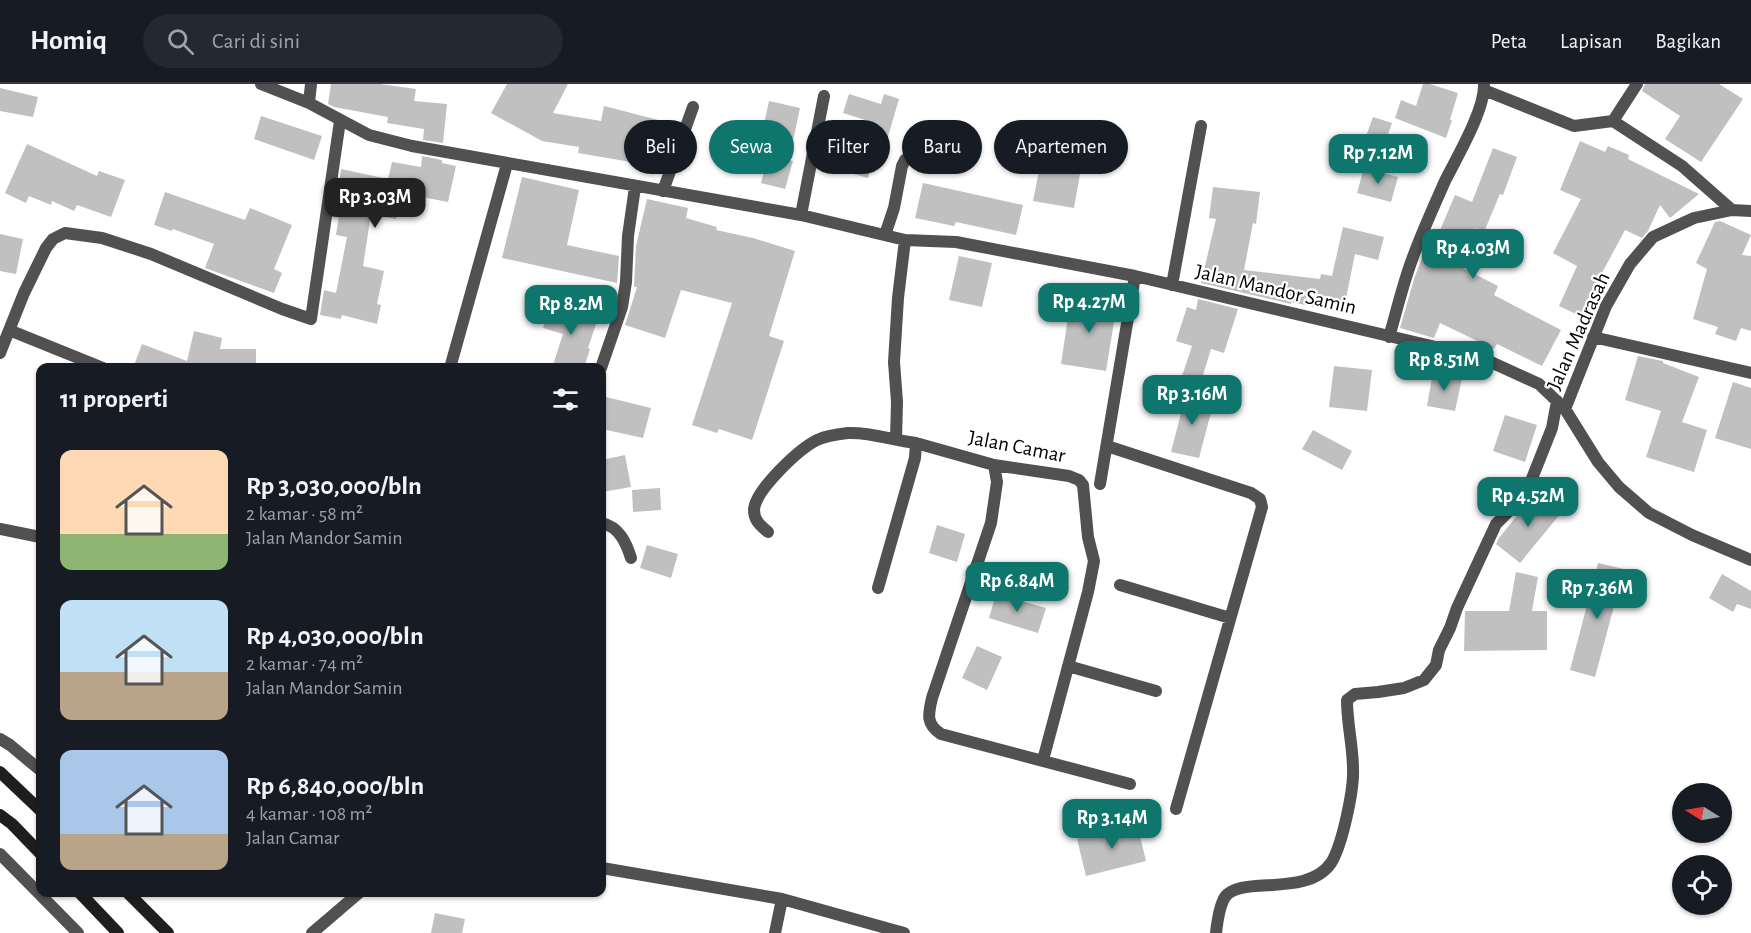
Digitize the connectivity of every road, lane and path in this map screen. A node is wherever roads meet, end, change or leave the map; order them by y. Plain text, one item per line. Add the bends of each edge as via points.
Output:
1 (261, 84) edge
2 (310, 84) edge
3 (1637, 84) edge
4 (1484, 87) edge
5 (824, 96) dead end
6 (309, 103) junction
7 (693, 107) dead end
8 (340, 121) junction
9 (1614, 121) junction
10 (1201, 126) dead end
11 (507, 164) junction
12 (902, 171) edge
13 (635, 187) junction
14 (663, 191) junction
15 (1732, 210) junction
16 (1751, 211) edge
17 (801, 215) junction
18 (885, 235) junction
19 (905, 240) junction
20 (1135, 276) junction
21 (1172, 285) junction
22 (9, 330) junction
23 (1389, 336) junction
24 (1593, 337) junction
25 (0, 353) edge
26 (92, 363) edge
27 (451, 363) edge
28 (603, 363) edge
29 (1751, 373) edge
30 (1561, 405) junction
31 (896, 439) junction
32 (916, 443) junction
33 (1107, 446) junction
34 (994, 465) junction
35 (1100, 484) dead end
36 (606, 524) edge
37 (0, 529) edge
38 (768, 532) dead end
39 (36, 536) edge
40 (631, 558) dead end
41 (1751, 560) edge
42 (1120, 585) dead end
43 (878, 588) dead end
44 (1230, 618) junction
45 (1068, 666) junction
46 (1156, 691) dead end
47 (0, 739) edge
48 (1043, 760) junction
49 (36, 767) edge
50 (0, 772) edge
51 (1130, 784) dead end
52 (36, 806) edge
53 (1176, 809) dead end
54 (0, 815) edge
55 (36, 849) edge
56 (0, 854) edge
57 (606, 869) edge
58 (36, 890) edge
59 (42, 897) edge
60 (84, 897) edge
61 (132, 897) edge
62 (354, 897) edge
63 (782, 899) junction
64 (78, 933) edge
65 (118, 933) edge
66 (168, 933) edge
67 (312, 933) edge
68 (775, 933) edge
69 (904, 933) edge
70 (1216, 933) edge

1 - 6 street, Jalan Mandor Samin
2 - 6 street
3 - 9 street
4 - 9 street via 1574,126
4 - 23 street via 1471,127 1412,259
5 - 17 street
6 - 8 street, Jalan Mandor Samin
7 - 14 street
8 - 11 street, Jalan Mandor Samin via 369,135
8 - 22 street via 311,319 151,254 102,238 65,233 45,248
9 - 15 street via 1682,166
10 - 21 street
11 - 13 street, Jalan Mandor Samin
11 - 27 street
12 - 18 street
13 - 14 street, Jalan Mandor Samin
13 - 28 street via 622,307
14 - 17 street, Jalan Mandor Samin
15 - 16 street, Jalan Madrasah
15 - 24 street, Jalan Madrasah via 1694,218 1653,237 1630,264
17 - 18 street, Jalan Mandor Samin
18 - 19 street, Jalan Mandor Samin
19 - 20 street, Jalan Mandor Samin via 956,242
19 - 31 street via 894,362
20 - 21 street, Jalan Mandor Samin
20 - 33 street
21 - 23 street, Jalan Mandor Samin
22 - 25 street
22 - 26 street
23 - 30 street, Jalan Mandor Samin via 1482,358 1539,384
24 - 29 street
24 - 30 street, Jalan Madrasah
30 - 41 street, Jalan Mandor Samin via 1598,462 1649,513
30 - 70 street, Jalan Madrasah via 1531,481 1518,502 1496,524 1439,650 1436,665 1424,680 1404,688 1355,694 1347,700 1354,771 1340,843 1332,862 1322,873 1288,885 1238,888 1225,897
31 - 32 street, Jalan Camar
31 - 38 street, Jalan Camar via 848,434 819,439 797,453 758,498 754,510 757,523
32 - 34 street, Jalan Camar
32 - 43 street
33 - 35 street
33 - 44 street via 1260,499 1262,507
34 - 45 street, Jalan Camar via 1069,476 1083,485 1094,561
34 - 48 street via 997,482 991,523 932,698 929,721 941,734
36 - 40 street via 619,532
37 - 39 street
42 - 44 street
44 - 53 street
45 - 46 street
45 - 48 street, Jalan Camar
47 - 49 street
48 - 51 street
50 - 52 main road
54 - 55 main road
56 - 58 street
57 - 63 street
59 - 64 street
60 - 65 main road
61 - 66 main road
62 - 67 street
63 - 68 street
63 - 69 street

